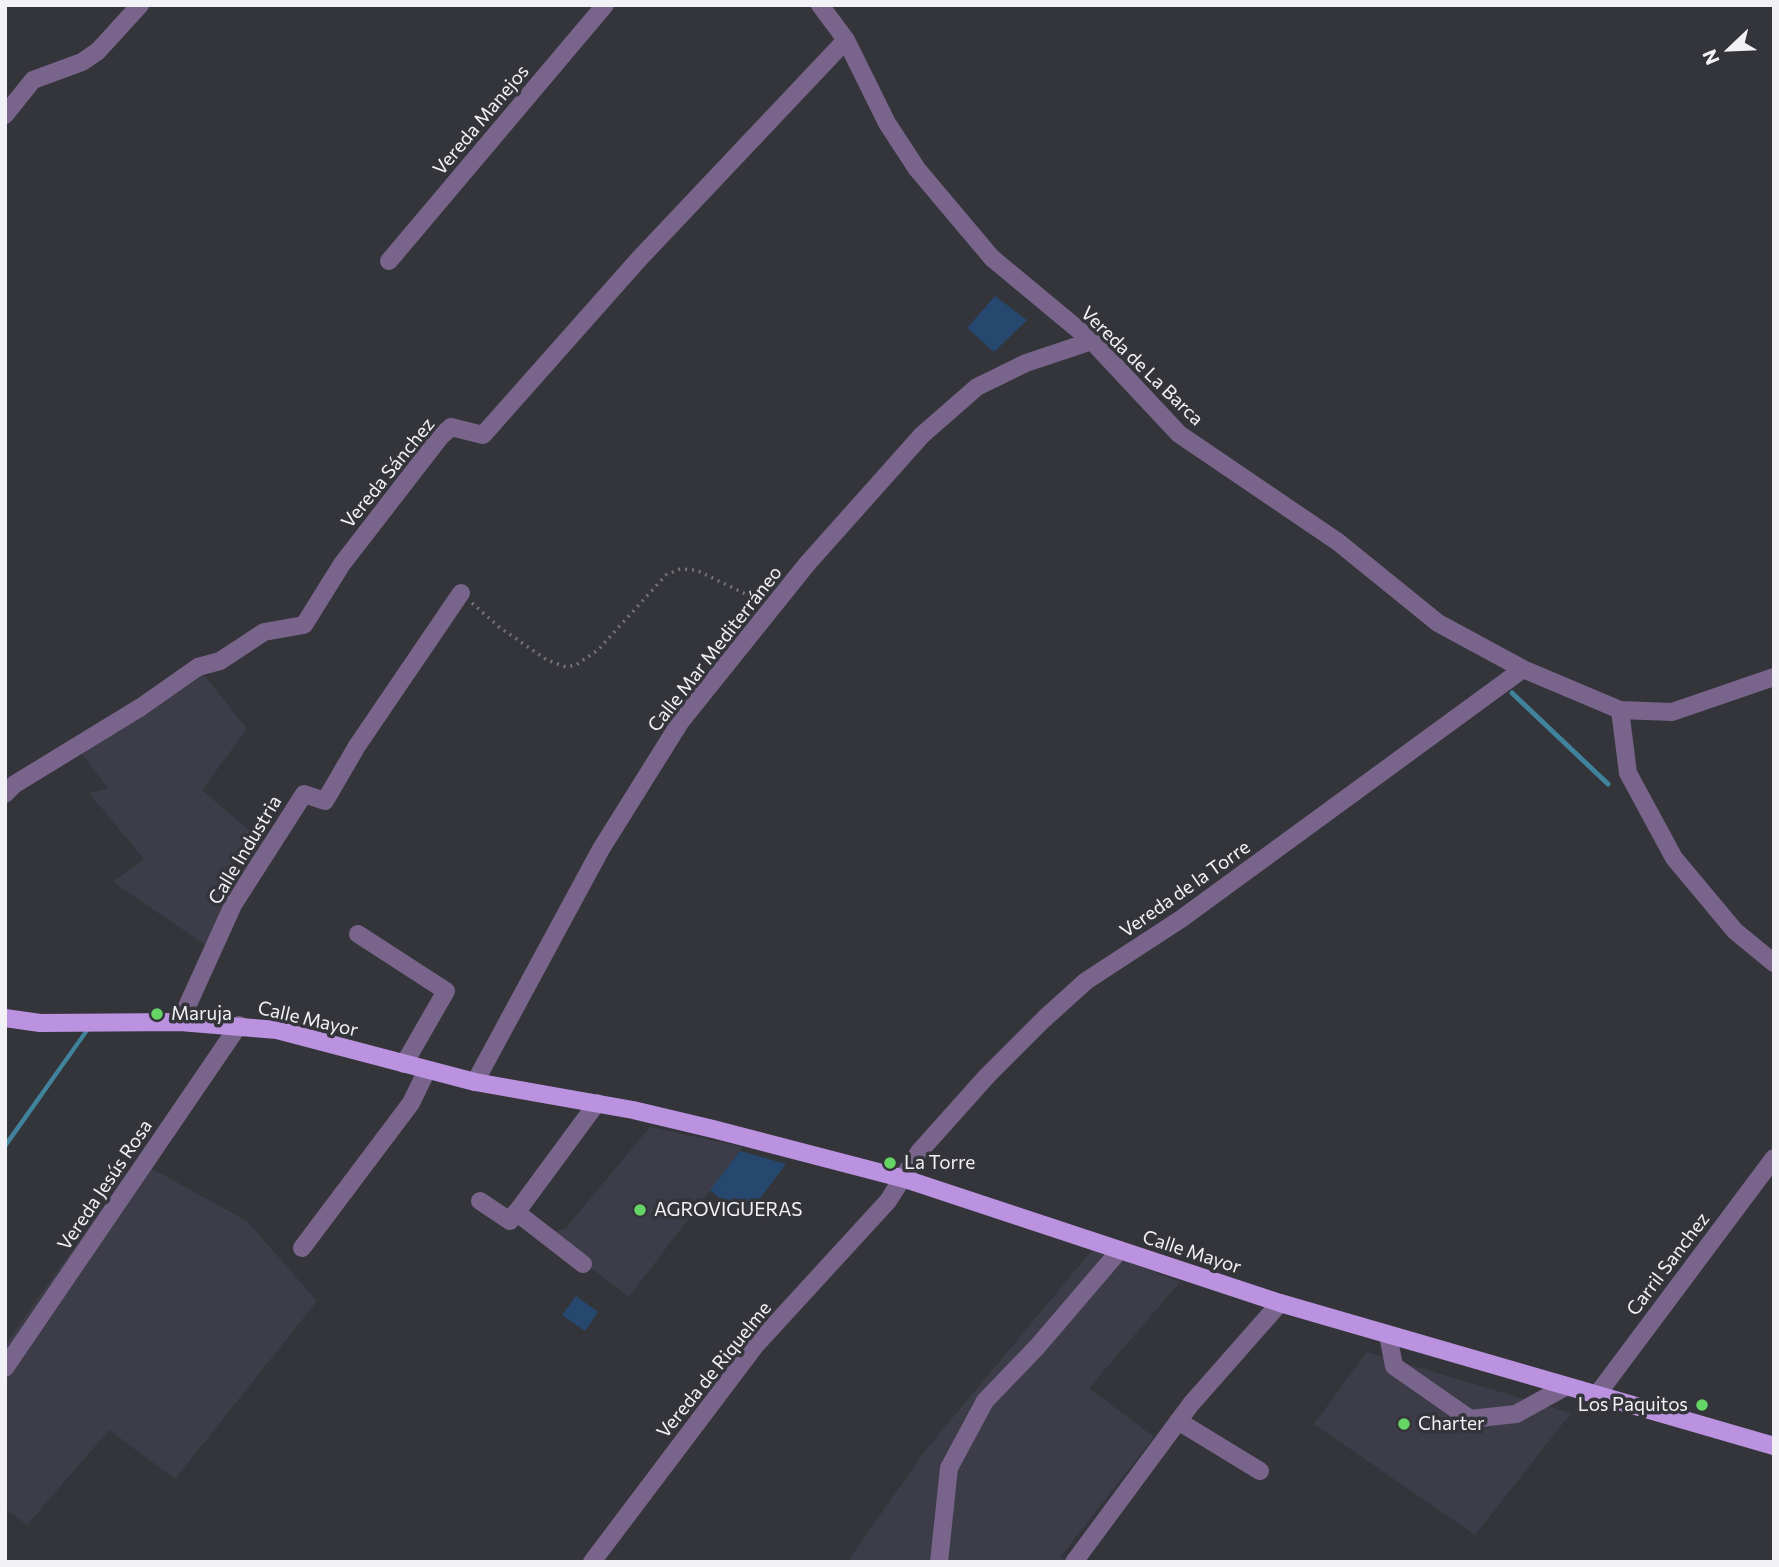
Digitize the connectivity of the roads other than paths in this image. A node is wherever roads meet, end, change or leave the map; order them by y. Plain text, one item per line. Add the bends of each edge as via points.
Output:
1 (141, 5) edge
2 (605, 5) edge
3 (820, 5) edge
4 (846, 40) junction
5 (5, 115) edge
6 (388, 261) dead end
7 (1092, 341) junction
8 (461, 593) road end
9 (1522, 668) junction
10 (1774, 677) edge
11 (1620, 710) junction
12 (5, 794) edge
13 (358, 934) dead end
14 (1774, 963) edge
15 (5, 1017) edge
16 (180, 1022) junction
17 (239, 1026) junction
18 (404, 1064) junction
19 (427, 1070) junction
20 (475, 1082) junction
21 (597, 1103) junction
22 (1774, 1158) edge
23 (905, 1179) junction
24 (480, 1201) dead end
25 (516, 1212) junction
26 (302, 1248) dead end
27 (1120, 1251) junction
28 (583, 1264) dead end
29 (1280, 1303) junction
30 (1388, 1335) junction
31 (5, 1368) edge
32 (1565, 1387) junction
33 (1596, 1396) junction
34 (1178, 1421) junction
35 (1774, 1446) edge
36 (1259, 1471) dead end
37 (592, 1562) edge
38 (939, 1562) edge
39 (1074, 1562) edge

1 - 5 street via 98,51 82,62 33,80
2 - 6 street, Vereda Manejos
3 - 4 street, Vereda de La Barca
4 - 7 street, Vereda de La Barca via 887,123 917,169 992,258
4 - 12 street, Vereda Sánchez via 639,259 483,435 451,427 441,436 342,564 304,625 264,632 220,661 198,667
7 - 9 street, Vereda de La Barca via 1179,434 1338,542 1438,623
7 - 20 street, Calle Mar Mediterráneo via 1026,363 977,387 922,435 772,608 681,721 601,849
8 - 16 street, Calle Industria via 325,801 304,794 233,905
9 - 11 street, Vereda de La Barca
9 - 23 street, Vereda de la Torre via 1192,911 1086,981 986,1076 919,1152
10 - 11 street via 1672,712
11 - 14 street via 1628,773 1674,858 1735,931
13 - 18 street via 446,991
15 - 16 main road, Calle Mayor via 50,1024
16 - 17 main road, Calle Mayor
17 - 18 main road, Calle Mayor via 277,1030
17 - 31 street, Vereda Jesús Rosa
18 - 19 main road, Calle Mayor
19 - 20 main road, Calle Mayor
19 - 26 street via 398,1122
20 - 21 main road, Calle Mayor
21 - 23 main road, Calle Mayor
21 - 25 street
22 - 33 street, Carril Sanchez
23 - 27 main road, Calle Mayor
23 - 37 street, Vereda de Riquelme via 755,1346
24 - 25 street via 510,1221
25 - 28 street
27 - 29 main road, Calle Mayor
27 - 38 street via 985,1401 949,1468
29 - 30 main road, Calle Mayor
29 - 34 street
30 - 32 main road, Calle Mayor
30 - 32 street via 1394,1366 1470,1419 1516,1414
32 - 33 main road, Calle Mayor
33 - 35 main road, Calle Mayor
34 - 36 street
34 - 39 street

